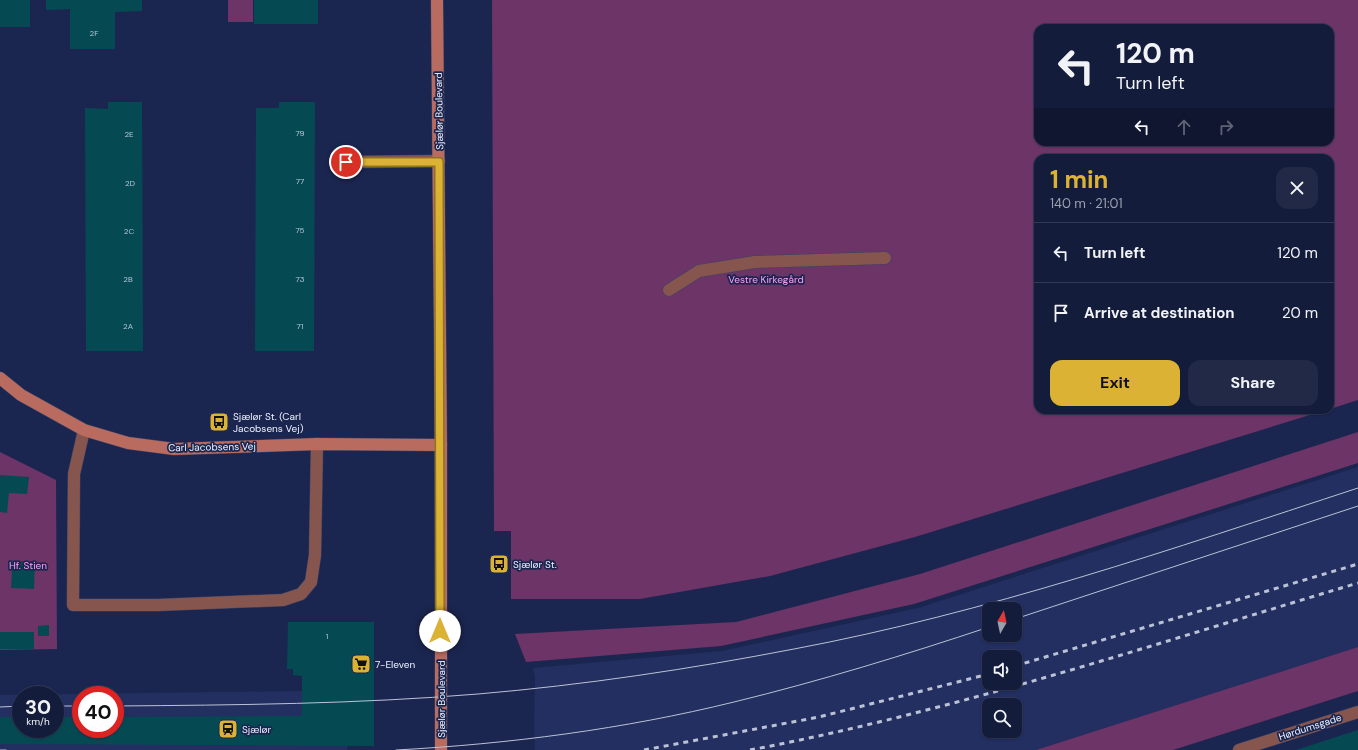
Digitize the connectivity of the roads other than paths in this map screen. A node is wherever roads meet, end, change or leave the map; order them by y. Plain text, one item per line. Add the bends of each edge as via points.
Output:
1 (438, 0) edge
2 (346, 162) dead end
3 (439, 162) junction
4 (885, 258) dead end
5 (669, 290) dead end
6 (0, 378) edge
7 (84, 430) junction
8 (317, 444) junction
9 (441, 444) junction
10 (1358, 712) edge
11 (441, 750) edge
12 (1239, 750) edge

1 - 3 street, Sjælør Boulevard
2 - 3 street
3 - 9 street, Sjælør Boulevard
4 - 5 street via 755,262 699,270
6 - 7 street, Carl Jacobsens Vej via 21,395
7 - 8 street, Carl Jacobsens Vej via 128,443 174,448
7 - 8 street via 74,474 73,605 166,605 283,600 301,594 311,582 315,555
8 - 9 street, Carl Jacobsens Vej
9 - 11 street, Sjælør Boulevard
10 - 12 street, Hørdumsgade

